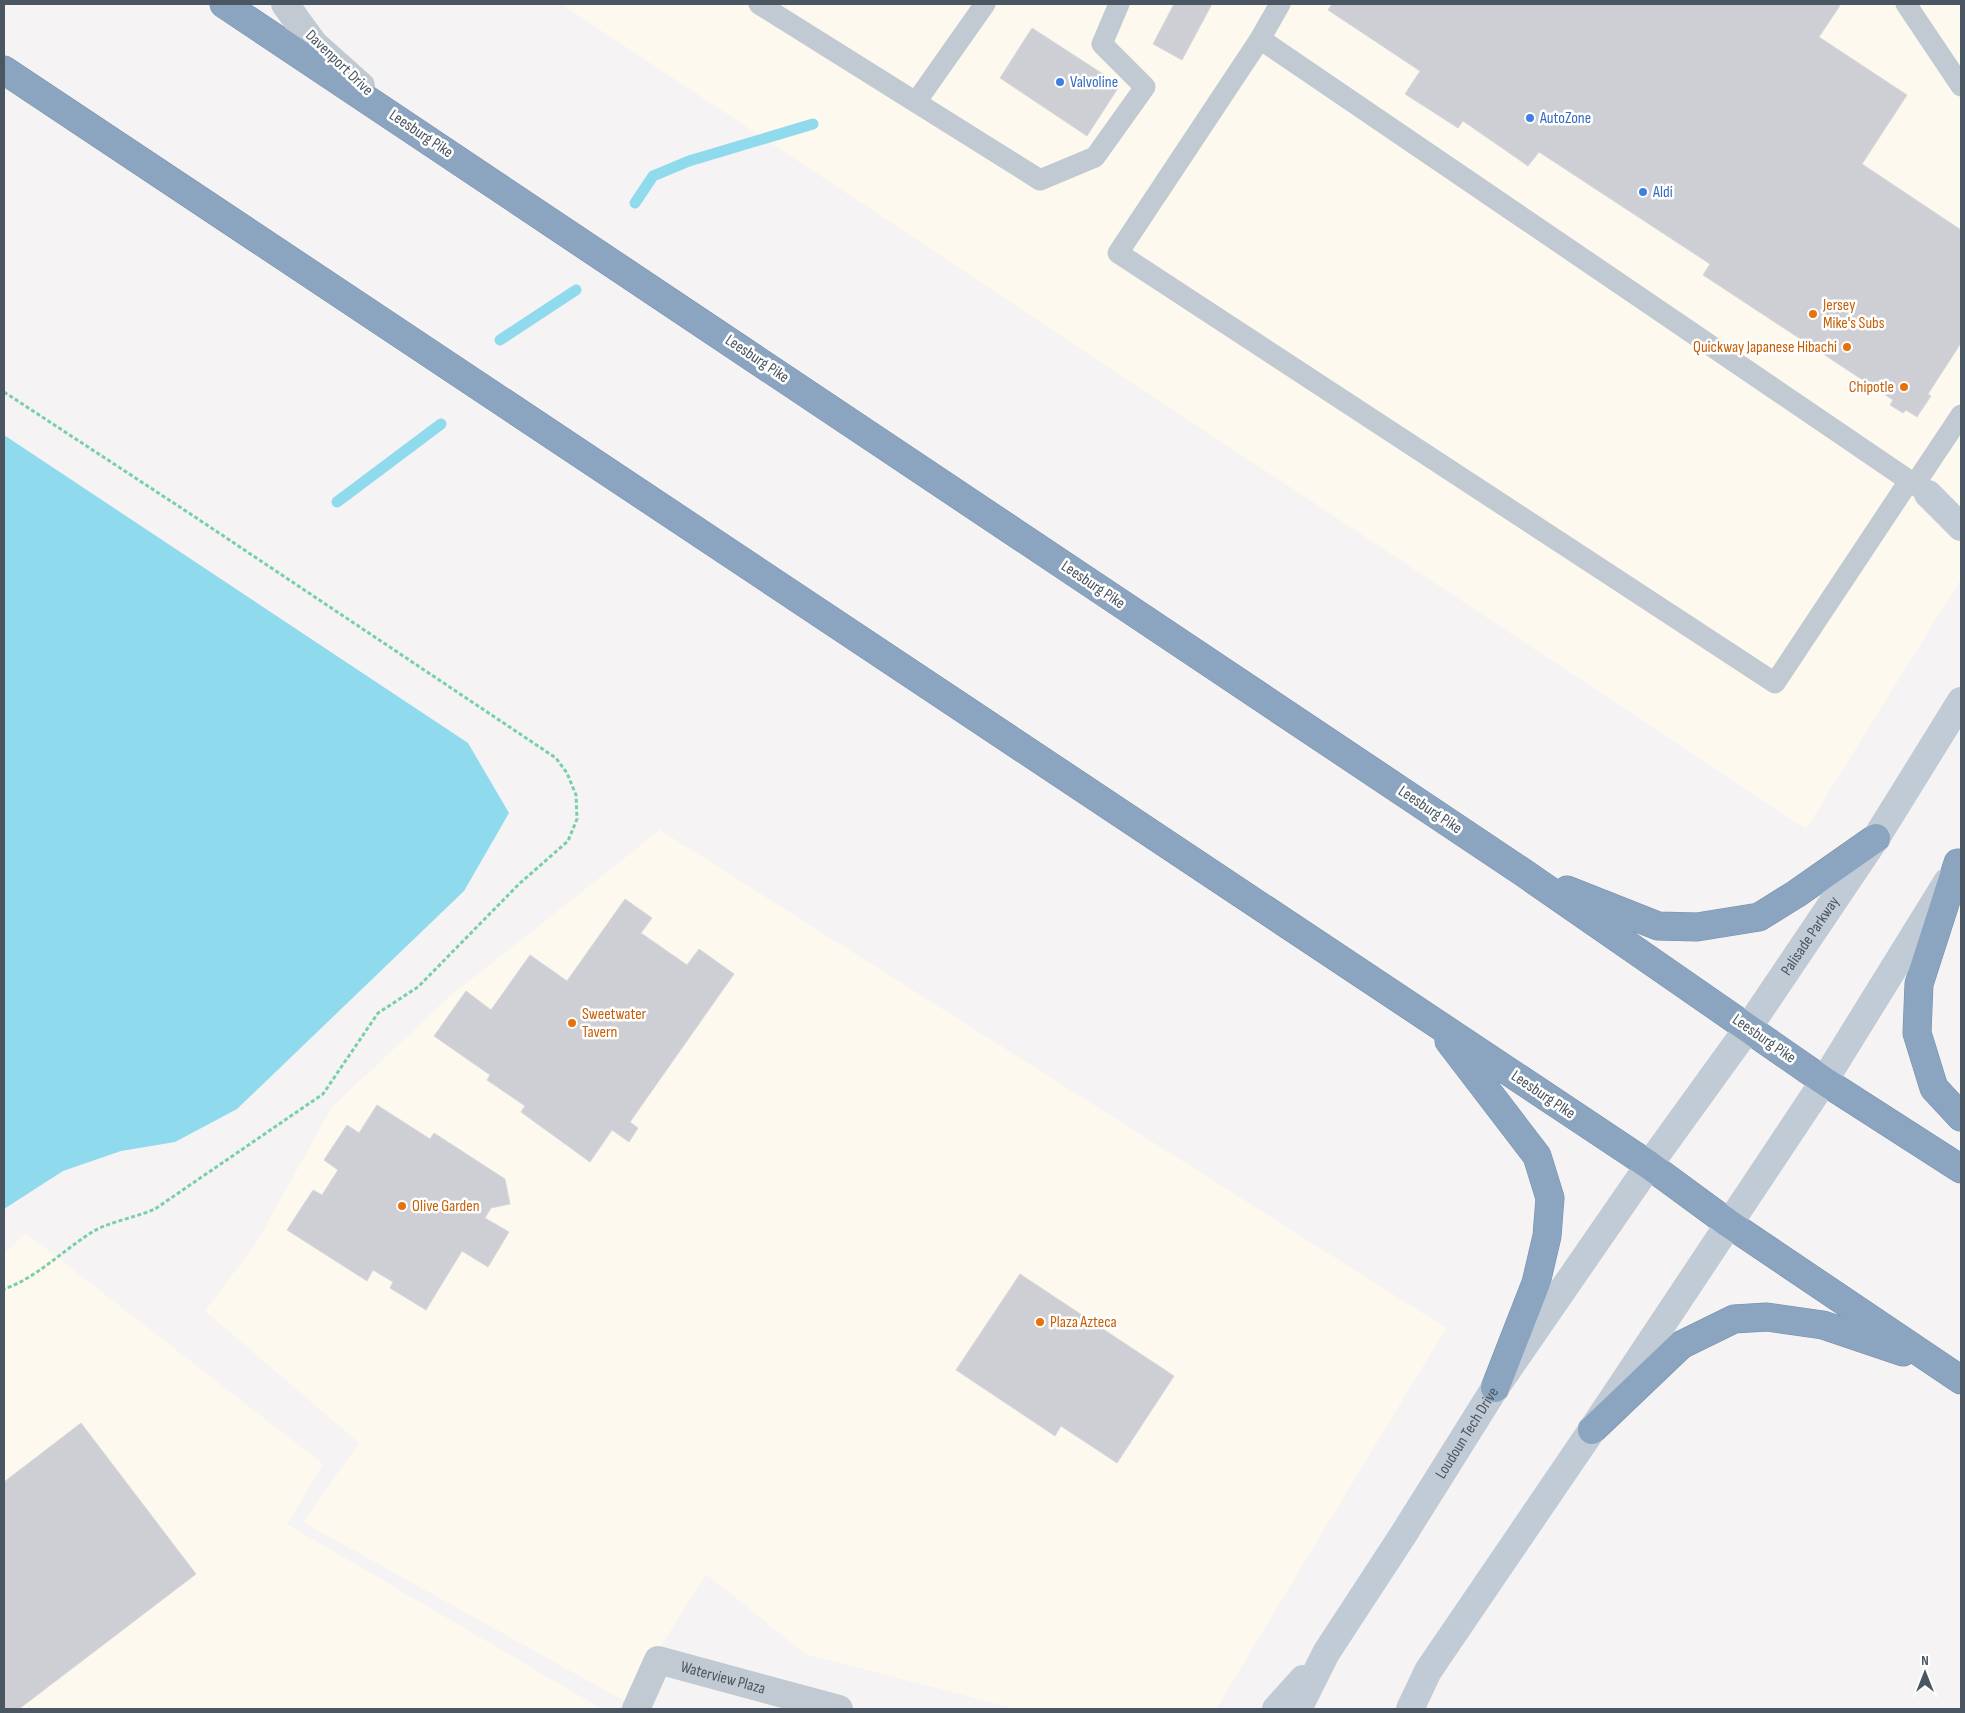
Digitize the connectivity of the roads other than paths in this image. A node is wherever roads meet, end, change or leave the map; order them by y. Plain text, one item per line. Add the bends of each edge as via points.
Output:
1 (224, 4) edge
2 (285, 4) edge
3 (759, 4) edge
4 (985, 4) edge
5 (1119, 4) edge
6 (1280, 4) edge
7 (1906, 4) edge
8 (1260, 39) junction
9 (4, 70) edge
10 (1961, 86) edge
11 (916, 102) junction
12 (398, 118) junction
13 (1961, 415) edge
14 (1917, 486) junction
15 (1961, 503) edge
16 (1961, 527) edge
17 (1961, 701) edge
18 (1876, 838) junction
19 (1960, 861) edge
20 (1524, 873) junction
21 (1436, 1024) junction
22 (1748, 1028) junction
23 (1824, 1081) junction
24 (1961, 1117) edge
25 (1649, 1165) junction
26 (1961, 1169) edge
27 (1728, 1223) junction
28 (1934, 1362) junction
29 (1961, 1380) edge
30 (1495, 1388) junction
31 (1592, 1430) junction
32 (1326, 1653) junction
33 (636, 1709) edge
34 (839, 1709) edge
35 (1276, 1709) edge
36 (1298, 1709) edge
37 (1410, 1709) edge

1 - 12 highway, Leesburg Pike
2 - 12 street, Davenport Drive via 314,44
3 - 11 lane
4 - 11 lane
5 - 11 lane via 1102,44 1145,87 1096,156 1040,180
6 - 8 lane
7 - 10 lane
8 - 14 lane
8 - 14 lane via 1118,254 1775,683
9 - 21 highway
12 - 20 highway, Leesburg Pike
13 - 14 lane
14 - 15 street
14 - 16 street
17 - 18 street, Palisade Parkway
18 - 20 highway via 1759,916 1697,927 1658,926
18 - 22 street, Palisade Parkway
19 - 23 street
19 - 24 highway via 1919,984 1917,1033 1934,1088
20 - 22 highway, Leesburg Pike
21 - 25 highway, Leesburg PIke
21 - 30 highway via 1537,1156 1550,1198 1547,1236 1536,1283
22 - 23 highway, Leesburg Pike
22 - 25 street, Palisade Parkway
23 - 26 highway, Leesburg Pike
23 - 27 street
25 - 27 highway
25 - 30 street, Loudoun Tech Drive
27 - 28 highway
27 - 31 street
28 - 29 highway
28 - 31 highway via 1822,1325 1767,1317 1734,1319 1682,1345
30 - 32 street, Loudoun Tech Drive
31 - 37 street via 1428,1671
32 - 35 street
32 - 36 street, Loudoun Tech Drive
33 - 34 street, Waterview Plaza via 658,1660

